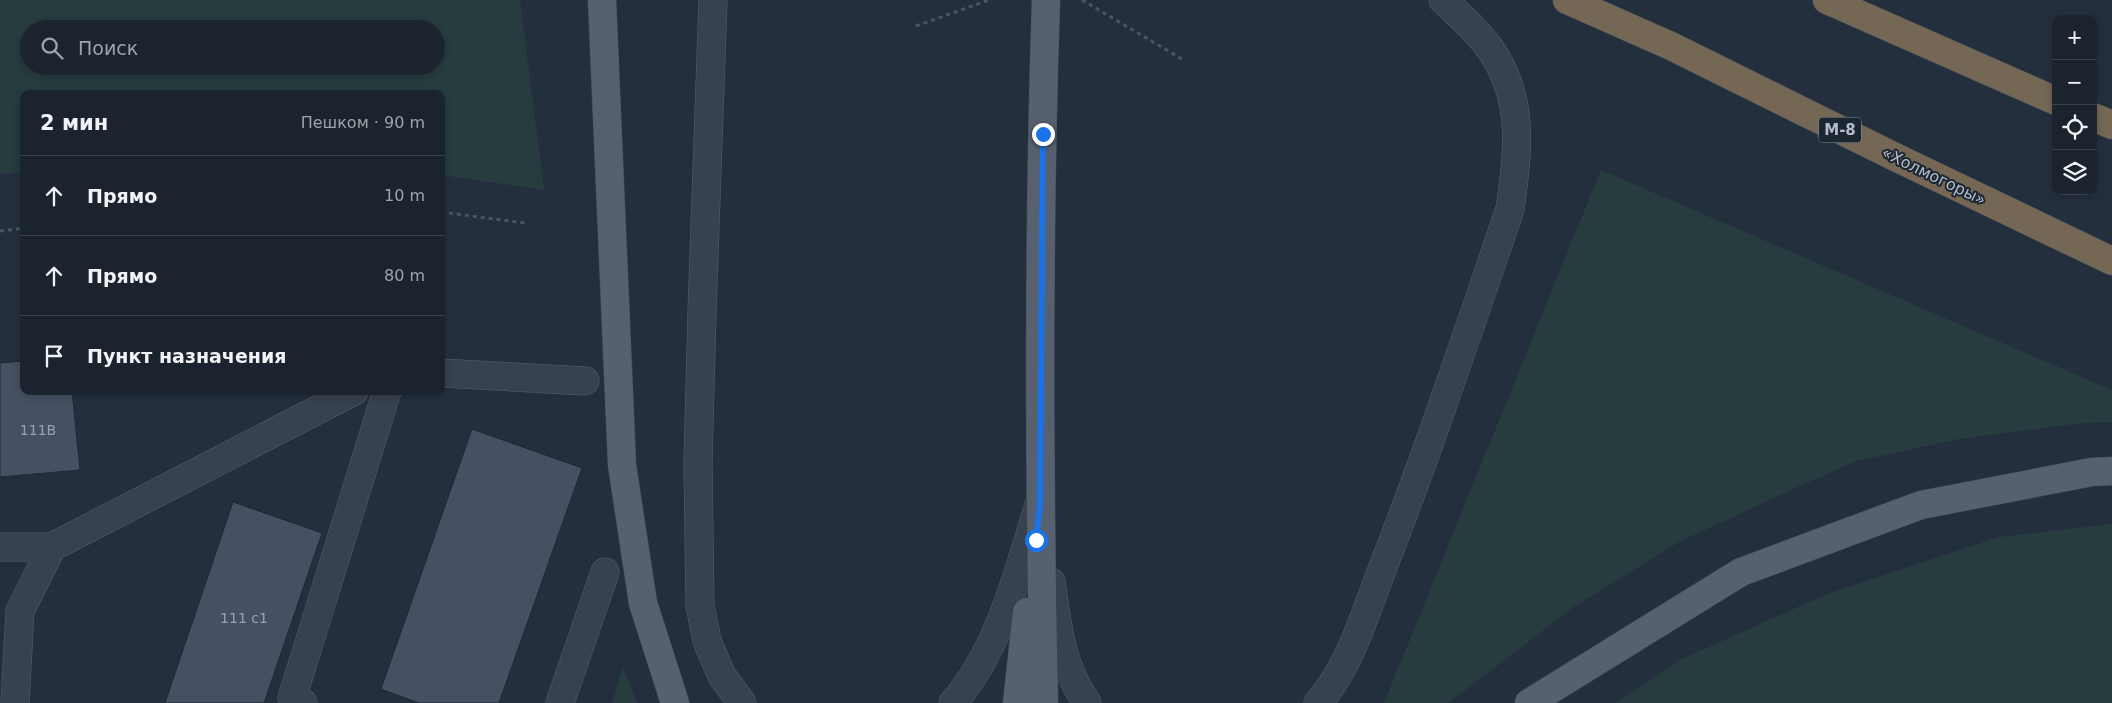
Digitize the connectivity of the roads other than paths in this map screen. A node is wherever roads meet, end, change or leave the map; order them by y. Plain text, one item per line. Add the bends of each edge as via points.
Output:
1 (602, 0) edge
2 (713, 0) edge
3 (1046, 0) edge
4 (1443, 0) edge
5 (1567, 0) edge
6 (1827, 0) edge
7 (2052, 99) edge
8 (2097, 119) edge
9 (2112, 125) edge
10 (2112, 261) edge
11 (445, 373) edge
12 (585, 381) dead end
13 (346, 395) edge
14 (386, 395) edge
15 (2112, 471) edge
16 (1040, 504) junction
17 (52, 546) junction
18 (0, 547) edge
19 (605, 572) dead end
20 (295, 701) edge
21 (15, 703) edge
22 (560, 703) edge
23 (675, 703) edge
24 (742, 703) edge
25 (953, 703) edge
26 (1017, 703) edge
27 (1044, 703) edge
28 (1087, 703) edge
29 (1318, 703) edge
30 (1529, 703) edge

1 - 23 main road via 622,465 643,603
2 - 24 street via 698,463 700,605 714,659
3 - 16 main road
4 - 29 street via 1490,49 1508,82 1516,114 1517,155 1510,209 1401,522 1345,664
5 - 10 highway, «Холмогоры» / М-8 via 1671,46
6 - 7 highway
8 - 9 highway
11 - 12 street
13 - 17 street
14 - 20 street
15 - 30 main road via 2092,472 1921,505 1741,572
16 - 25 street via 1001,625 965,689
16 - 26 main road
16 - 27 main road
16 - 28 street via 1059,640 1068,669
17 - 18 street
17 - 21 street via 20,611
19 - 22 street

